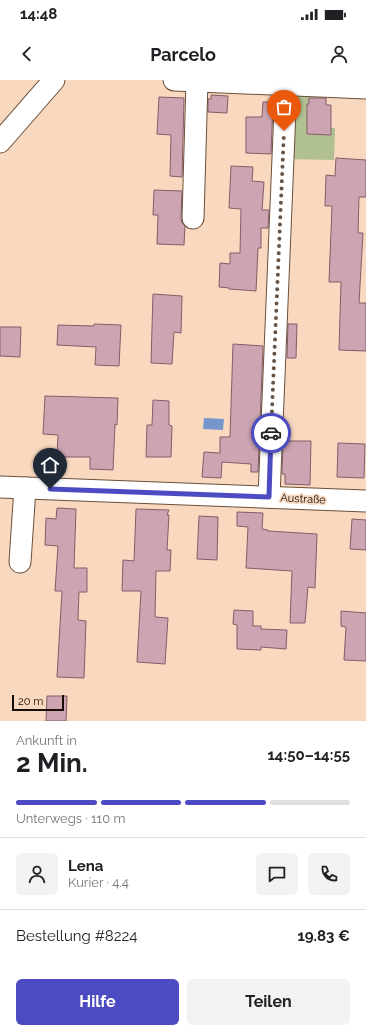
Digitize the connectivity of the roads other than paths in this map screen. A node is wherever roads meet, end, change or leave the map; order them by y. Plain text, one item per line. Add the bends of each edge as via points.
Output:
1 (54, 80) edge
2 (174, 80) edge
3 (197, 81) junction
4 (286, 85) junction
5 (366, 88) edge
6 (0, 142) edge
7 (193, 218) dead end
8 (0, 487) edge
9 (25, 488) junction
10 (269, 497) junction
11 (366, 501) edge
12 (20, 562) dead end

1 - 6 street
2 - 3 street
3 - 4 street
3 - 7 street
4 - 5 street
4 - 10 street
8 - 9 street, Austraße
9 - 10 street, Austraße
9 - 12 street
10 - 11 street, Austraße

